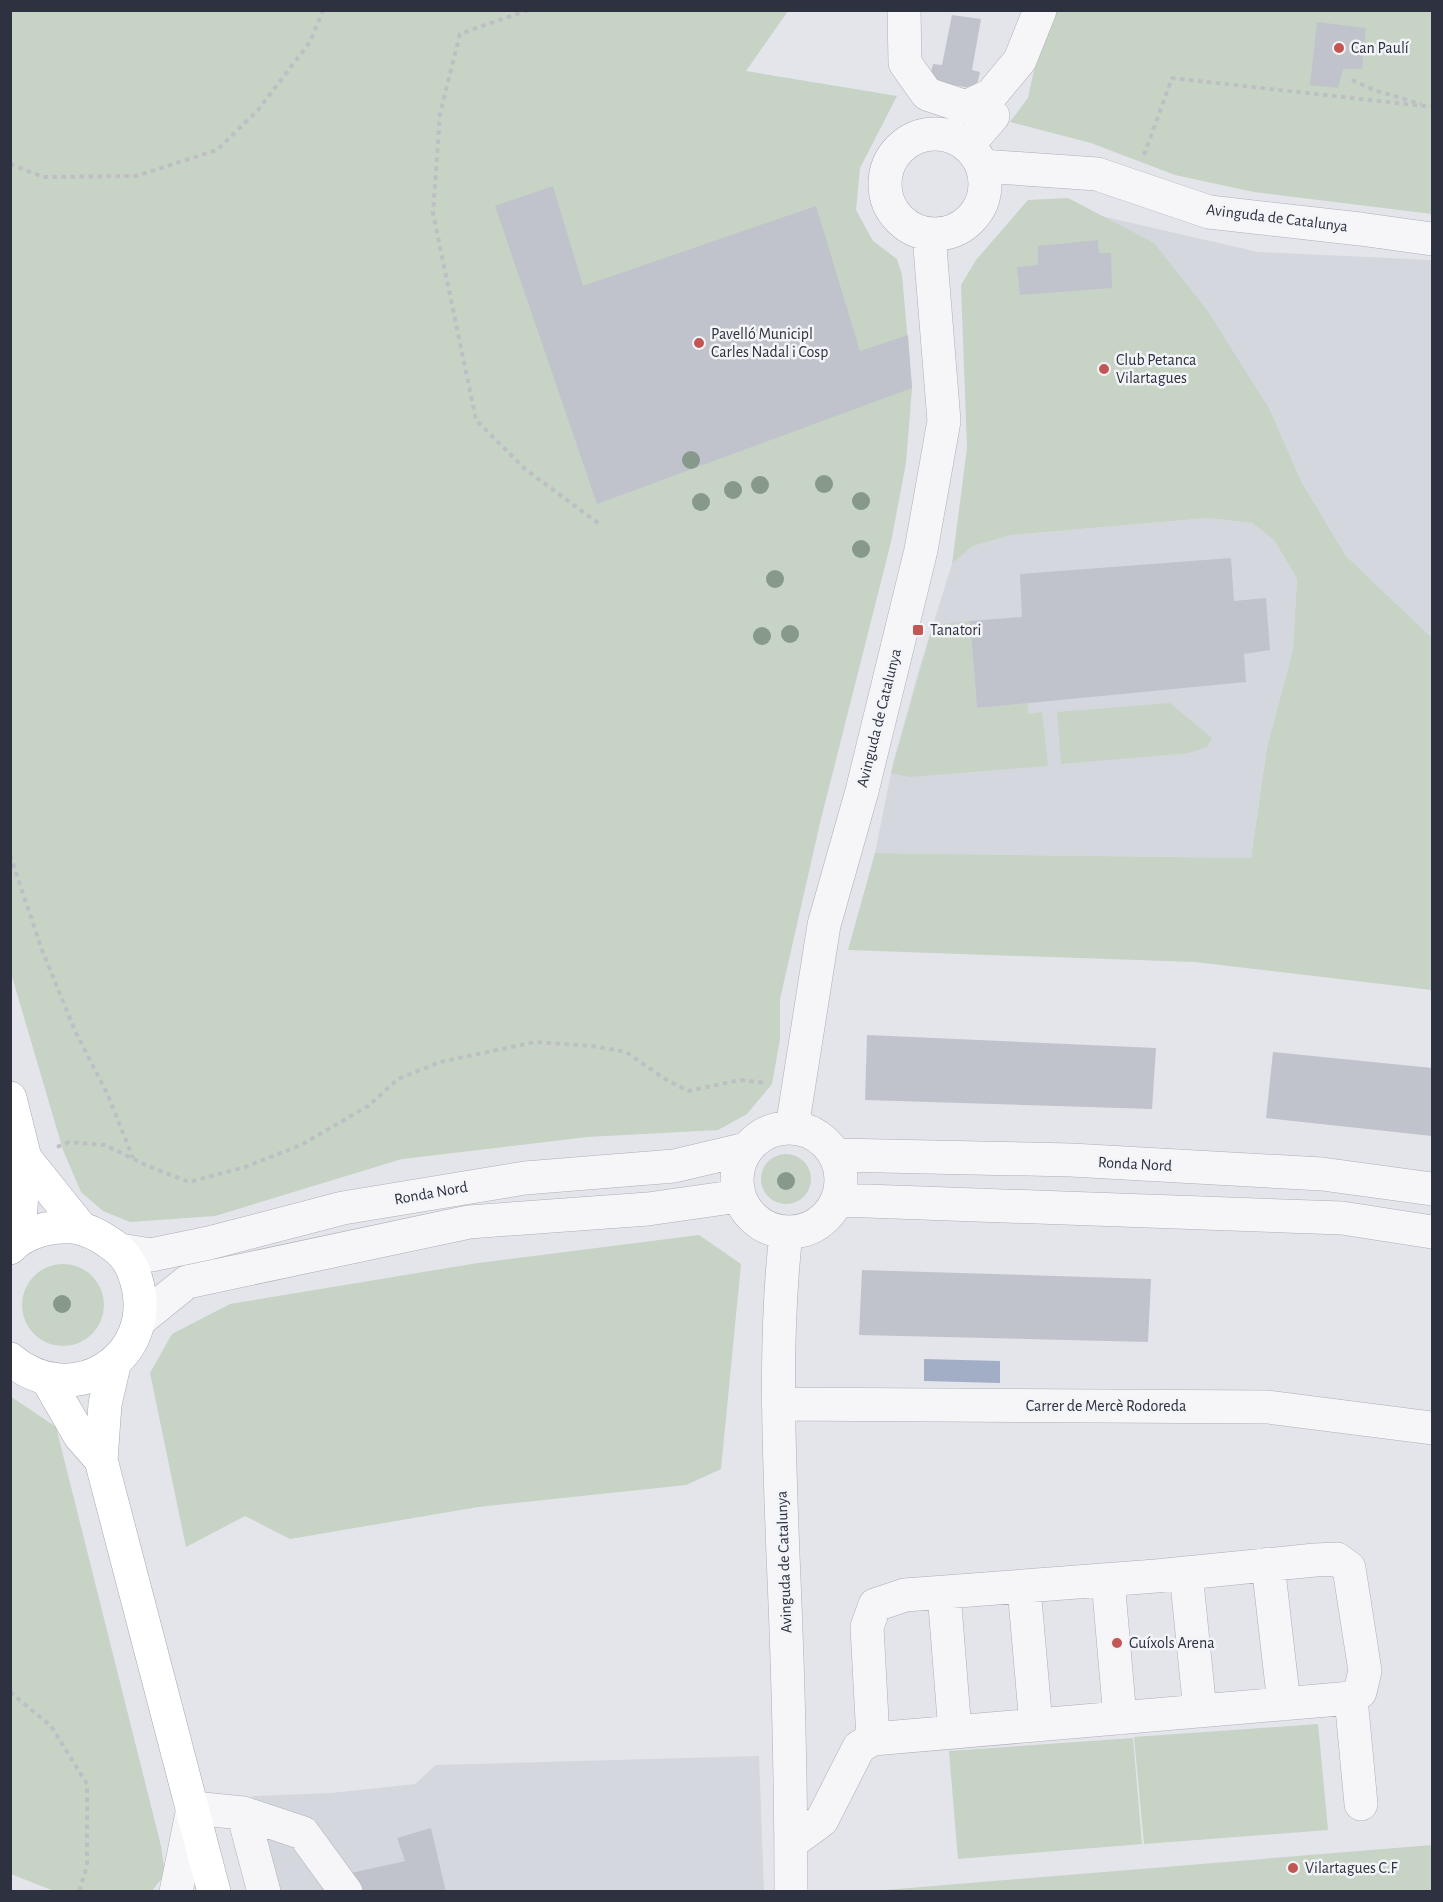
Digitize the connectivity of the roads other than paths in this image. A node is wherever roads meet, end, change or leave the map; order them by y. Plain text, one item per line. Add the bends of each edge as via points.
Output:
1 (904, 10) edge
2 (1040, 10) edge
3 (927, 94) junction
4 (966, 107) junction
5 (898, 149) junction
6 (975, 155) junction
7 (929, 235) junction
8 (1432, 239) edge
9 (10, 1098) edge
10 (792, 1128) junction
11 (746, 1149) junction
12 (836, 1155) junction
13 (25, 1158) junction
14 (1432, 1189) edge
15 (739, 1196) junction
16 (838, 1200) junction
17 (81, 1228) junction
18 (1432, 1232) edge
19 (786, 1233) junction
20 (12, 1246) edge
21 (120, 1250) junction
22 (140, 1320) junction
23 (10, 1359) edge
24 (116, 1361) junction
25 (47, 1379) junction
26 (778, 1404) junction
27 (1432, 1428) edge
28 (101, 1460) junction
29 (1268, 1564) junction
30 (1186, 1573) junction
31 (1108, 1580) junction
32 (1024, 1588) junction
33 (944, 1593) junction
34 (1351, 1698) junction
35 (1284, 1704) junction
36 (1200, 1711) junction
37 (1120, 1718) junction
38 (1036, 1725) junction
39 (955, 1732) junction
40 (873, 1739) junction
41 (1360, 1804) dead end
42 (193, 1808) junction
43 (243, 1812) junction
44 (791, 1843) junction
45 (176, 1892) edge
46 (214, 1892) edge
47 (264, 1892) edge
48 (346, 1892) edge
49 (791, 1892) edge

1 - 3 street via 905,63
2 - 4 street via 1020,60 991,95
3 - 4 street
3 - 5 street via 912,105
4 - 6 street via 993,116
5 - 6 street via 919,136 945,134
5 - 7 street via 885,174 886,202 903,225
6 - 7 street via 986,187 981,207 968,223 950,233
6 - 8 street, Avinguda de Catalunya via 1097,174 1209,212
7 - 10 street, Avinguda de Catalunya via 945,421 921,550 862,791 824,926
9 - 13 main road
10 - 11 street, Ronda Nord via 759,1137
10 - 12 street via 818,1136
11 - 15 street via 736,1180
11 - 21 street, Ronda Nord via 674,1166 525,1178 343,1208 152,1255
12 - 14 street, Ronda Nord via 1071,1160 1322,1174
12 - 16 street via 842,1185
13 - 17 main road
13 - 20 main road via 20,1219
15 - 19 street via 757,1222
15 - 22 street via 648,1209 469,1222 187,1282
16 - 18 street via 1342,1218
16 - 19 street via 818,1224
17 - 20 main road via 58,1226 36,1232
17 - 21 main road via 102,1236
19 - 26 street, Avinguda de Catalunya
21 - 22 main road via 134,1270 141,1295
22 - 24 main road via 131,1342
23 - 25 main road via 24,1370
24 - 25 main road via 95,1375 72,1380
24 - 28 main road via 105,1404
25 - 28 main road via 80,1436
26 - 27 street, Carrer de Mercè Rodoreda via 1268,1407
26 - 44 street, Avinguda de Catalunya
28 - 42 main road
29 - 30 street
29 - 34 street via 1337,1559 1349,1568 1365,1671 1360,1692
29 - 35 street
30 - 31 street
30 - 36 street
31 - 32 street
31 - 37 street
32 - 33 street
32 - 38 street
33 - 39 street
33 - 40 street via 904,1595 875,1605 867,1627
34 - 35 street
34 - 41 street
35 - 36 street
36 - 37 street
37 - 38 street
38 - 39 street
39 - 40 street
40 - 44 street via 859,1747 822,1820
42 - 43 street
42 - 45 street
42 - 46 main road
43 - 47 street
43 - 48 street via 303,1833
44 - 49 street, Avinguda de Catalunya

